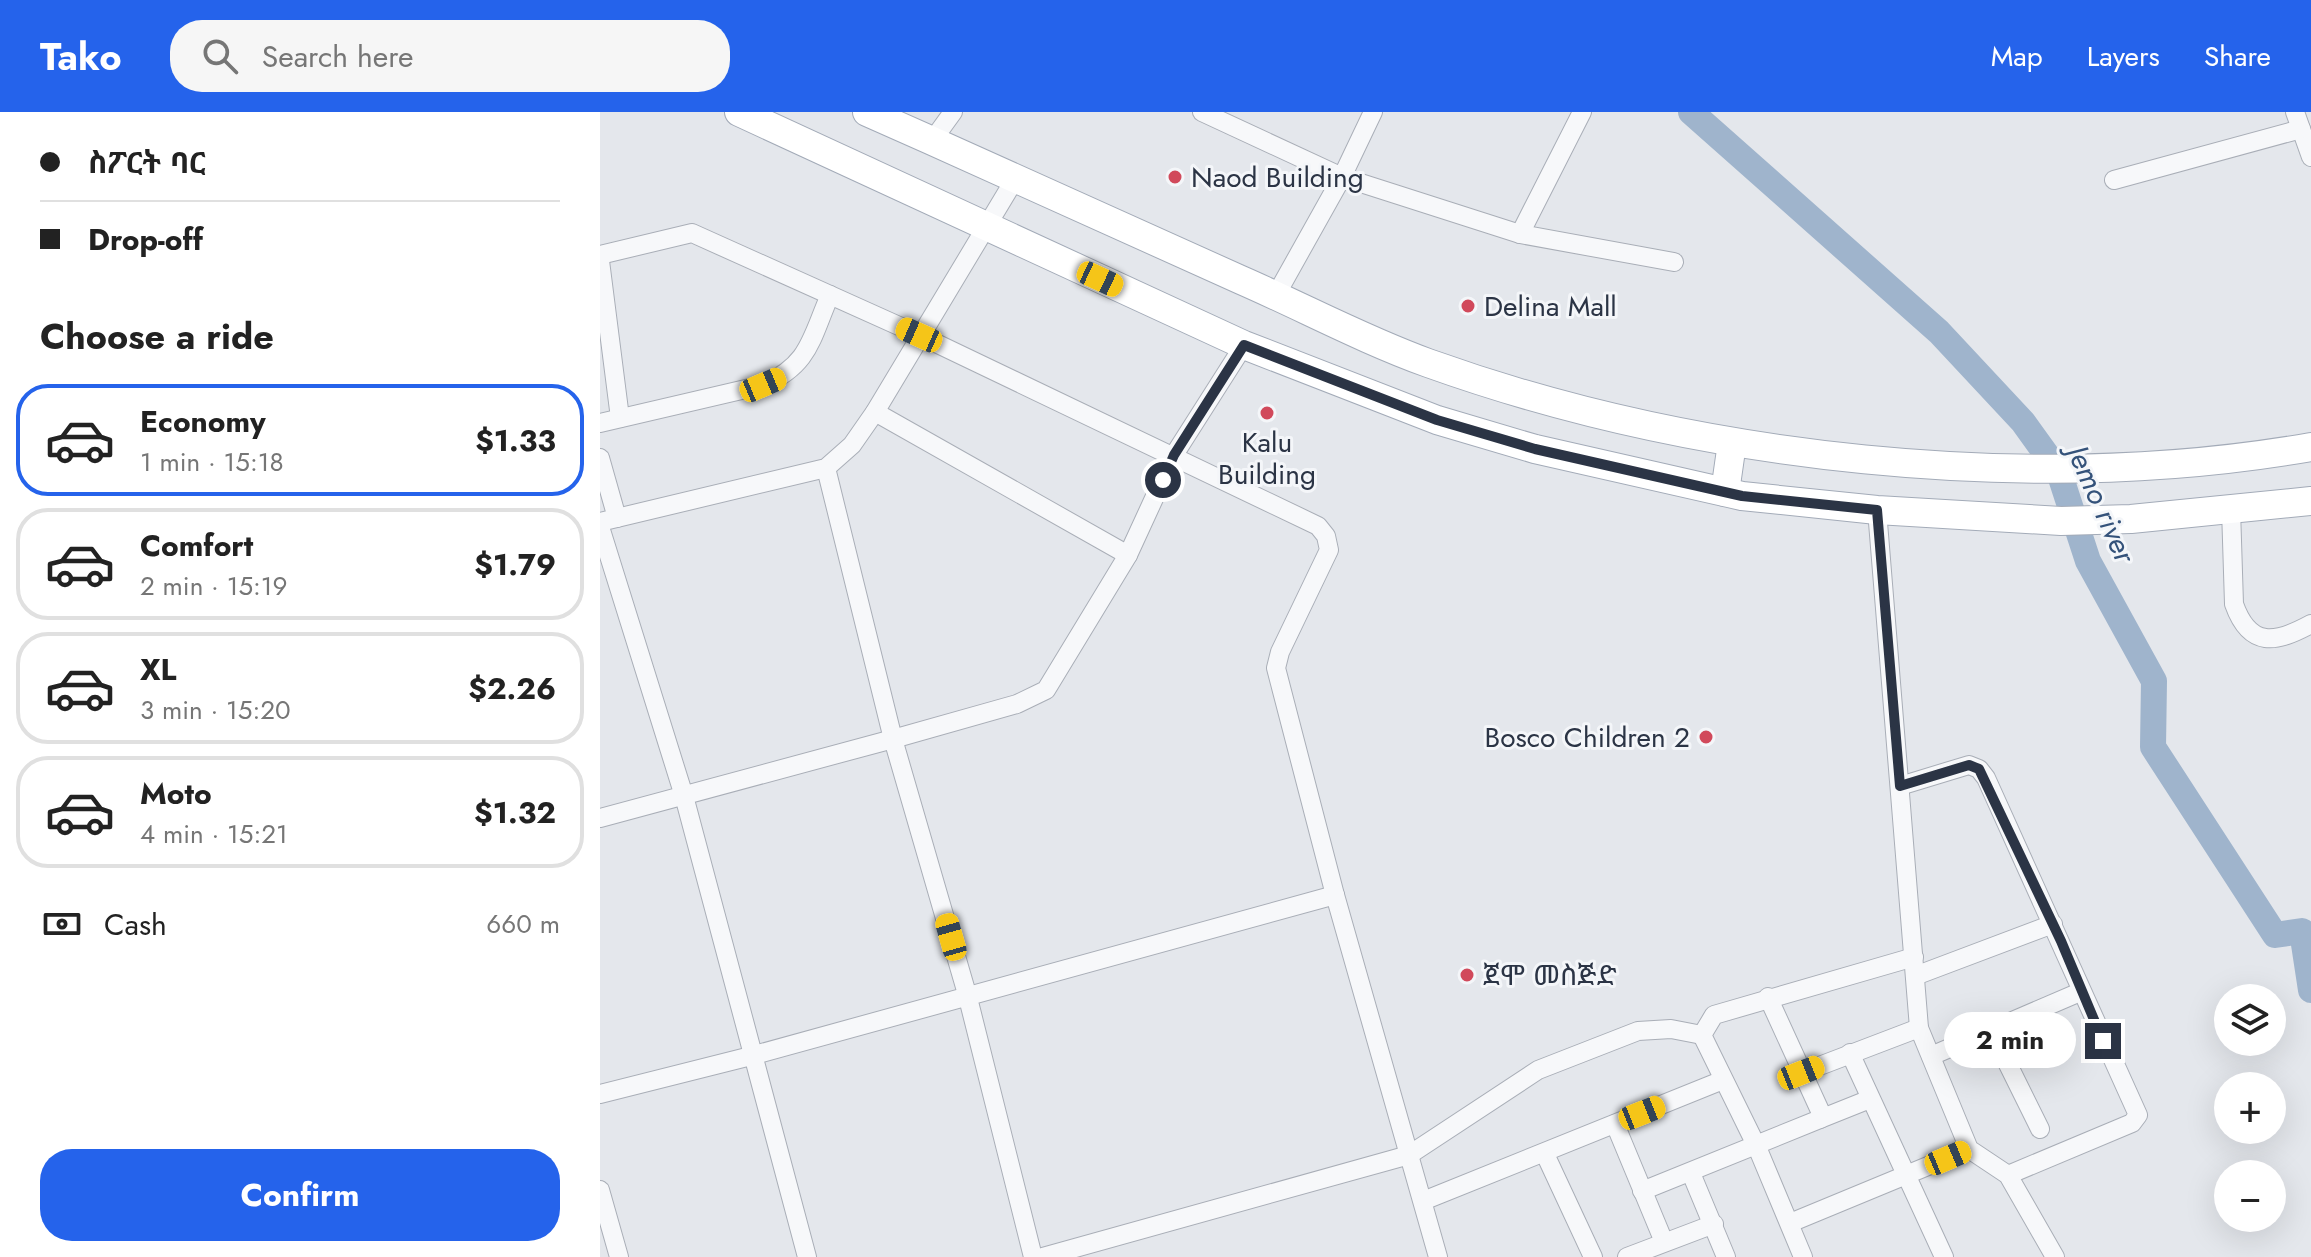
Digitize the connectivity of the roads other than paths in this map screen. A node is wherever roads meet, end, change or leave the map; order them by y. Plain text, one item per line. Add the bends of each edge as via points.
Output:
1 (739, 112) edge
2 (867, 112) edge
3 (953, 112) edge
4 (1202, 112) edge
5 (1373, 112) edge
6 (1582, 112) edge
7 (2298, 120) edge
8 (932, 141) junction
9 (2311, 157) edge
10 (1342, 177) junction
11 (1015, 179) junction
12 (2114, 180) dead end
13 (985, 226) junction
14 (1520, 234) junction
15 (600, 258) edge
16 (1674, 262) dead end
17 (830, 295) junction
18 (1276, 295) junction
19 (919, 335) junction
20 (1244, 345) junction
21 (875, 412) junction
22 (620, 418) junction
23 (600, 423) edge
24 (1732, 443) junction
25 (2311, 447) edge
26 (1174, 455) junction
27 (600, 458) edge
28 (826, 468) junction
29 (1725, 492) junction
30 (2311, 501) edge
31 (2231, 509) junction
32 (1877, 510) junction
33 (606, 522) edge
34 (1128, 555) junction
35 (2311, 624) edge
36 (893, 739) junction
37 (1900, 786) junction
38 (684, 796) junction
39 (600, 818) edge
40 (1335, 895) junction
41 (2053, 924) junction
42 (1914, 966) junction
43 (2080, 992) junction
44 (967, 994) junction
45 (1768, 997) junction
46 (1919, 1028) junction
47 (1992, 1032) junction
48 (1702, 1035) junction
49 (1850, 1053) junction
50 (751, 1056) junction
51 (1931, 1056) junction
52 (1801, 1073) junction
53 (1723, 1080) junction
54 (600, 1094) edge
55 (1870, 1099) junction
56 (1820, 1119) junction
57 (1615, 1124) junction
58 (2040, 1129) dead end
59 (1757, 1147) junction
60 (1969, 1149) junction
61 (1545, 1154) junction
62 (1409, 1155) junction
63 (1691, 1173) junction
64 (2008, 1175) junction
65 (1906, 1176) junction
66 (600, 1190) edge
67 (1642, 1191) junction
68 (1423, 1201) junction
69 (1790, 1223) junction
70 (1714, 1224) junction
71 (1664, 1242) junction
72 (619, 1257) edge
73 (807, 1257) edge
74 (1033, 1257) edge
75 (1043, 1257) edge
76 (1438, 1257) edge
77 (1593, 1257) edge
78 (1627, 1257) edge
79 (1726, 1257) edge
80 (1803, 1257) edge
81 (1944, 1257) edge
82 (2055, 1257) edge

1 - 13 main road
2 - 8 main road
3 - 8 street
4 - 10 street
5 - 10 street
6 - 14 street
7 - 9 street
7 - 12 street
8 - 11 main road
10 - 14 street
10 - 18 street
11 - 13 street
11 - 18 main road
13 - 19 street
13 - 20 main road
14 - 16 street
15 - 17 street via 692,233
15 - 22 street
17 - 19 street
17 - 22 street via 799,364 786,375
18 - 24 main road via 1426,362 1559,404
19 - 21 street
19 - 26 street
20 - 26 street
20 - 29 main road via 1437,420 1535,449
21 - 28 street via 852,445
21 - 34 street
22 - 23 street
24 - 25 main road via 1997,468 2241,459
24 - 29 main road
26 - 34 street
26 - 40 street via 1318,526 1326,536 1329,550 1276,668
27 - 33 street
28 - 33 street
28 - 36 street
29 - 32 main road
30 - 31 main road
31 - 32 main road via 2061,521
31 - 35 street via 2238,617 2266,640
32 - 37 street
33 - 38 street
34 - 36 street via 1046,690 1017,704
36 - 38 street
36 - 44 street
37 - 41 street via 1969,765 1979,769
37 - 42 street
38 - 39 street
38 - 50 street
40 - 44 street
40 - 62 street
41 - 42 street
41 - 43 street
42 - 45 street
42 - 46 street
43 - 47 street
43 - 64 street via 2138,1115 2132,1123
44 - 50 street
44 - 74 street
45 - 48 street via 1714,1015
45 - 52 street
46 - 49 street
46 - 51 street
47 - 51 street
47 - 58 street
48 - 53 street
48 - 62 street via 1671,1029 1638,1031 1538,1070
49 - 52 street
49 - 55 street
50 - 54 street
50 - 73 street
51 - 60 street
52 - 56 street
53 - 57 street
53 - 59 street
55 - 56 street
55 - 65 street
56 - 59 street
57 - 61 street
57 - 67 street
59 - 63 street
59 - 69 street
60 - 64 street
60 - 65 street
61 - 68 street
61 - 77 street
62 - 68 street
62 - 75 street
63 - 67 street
63 - 70 street
64 - 82 street
65 - 69 street
65 - 81 street
66 - 72 street
67 - 71 street
68 - 76 street
69 - 80 street
70 - 71 street
70 - 79 street
71 - 78 street

